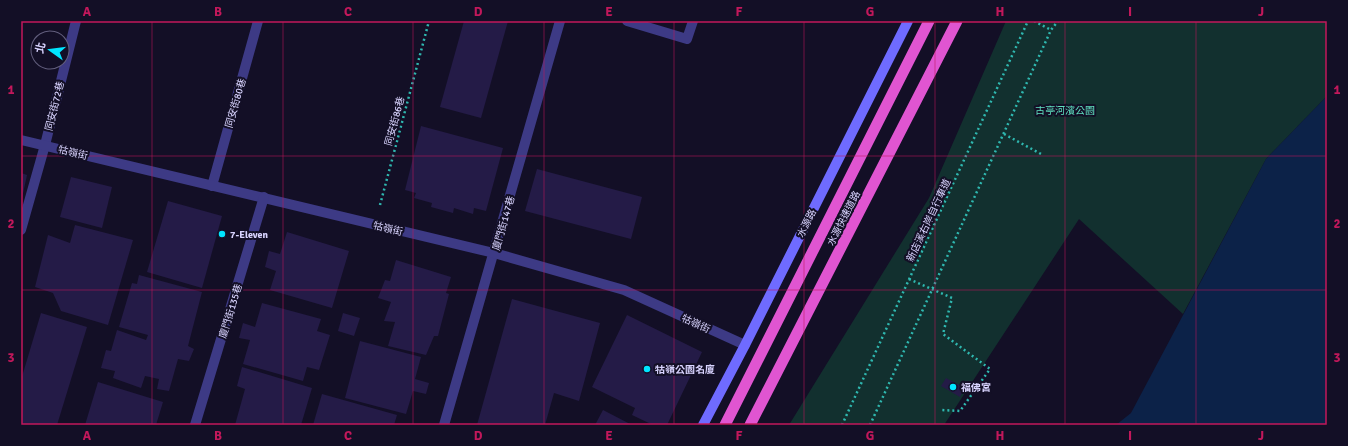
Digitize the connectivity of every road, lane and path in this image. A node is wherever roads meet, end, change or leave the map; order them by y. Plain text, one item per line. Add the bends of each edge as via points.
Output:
1 (76, 21) edge
2 (258, 21) edge
3 (429, 21) edge
4 (560, 21) edge
5 (627, 21) edge
6 (693, 21) edge
7 (908, 21) edge
8 (929, 21) edge
9 (957, 21) edge
10 (1028, 21) edge
11 (1034, 21) edge
12 (1058, 21) edge
13 (1051, 30) junction
14 (1004, 134) junction
15 (21, 140) edge
16 (45, 146) junction
17 (1041, 154) dead end
18 (212, 186) junction
19 (264, 197) junction
20 (375, 225) junction
21 (21, 230) edge
22 (494, 253) junction
23 (909, 279) junction
24 (932, 289) junction
25 (745, 345) junction
26 (942, 410) dead end
27 (196, 425) edge
28 (444, 425) edge
29 (702, 425) edge
30 (725, 425) edge
31 (750, 425) edge
32 (842, 425) edge
33 (870, 425) edge

1 - 16 street, 同安街72巷
2 - 18 street, 同安街80巷
3 - 20 path, 同安街86巷
4 - 22 street, 廈門街147巷
5 - 6 street via 687,39
7 - 25 main road, 水源路
8 - 30 highway, 水源快速道路
9 - 31 highway, 水源快速道路
10 - 23 path, 新店溪右岸自行車道
11 - 13 path
12 - 13 path
13 - 14 path
14 - 17 path
14 - 24 path
15 - 16 street, 牯嶺街
16 - 18 street, 牯嶺街
16 - 21 street, 同安街72巷
18 - 19 street, 牯嶺街
19 - 20 street, 牯嶺街
19 - 27 street, 廈門街135巷
20 - 22 street, 牯嶺街
22 - 25 street, 牯嶺街 via 624,290
22 - 28 street, 廈門街147巷
23 - 24 path
23 - 32 path, 新店溪右岸自行車道
24 - 26 path via 952,298 943,334 990,368 960,411
24 - 33 path
25 - 29 main road, 水源路

